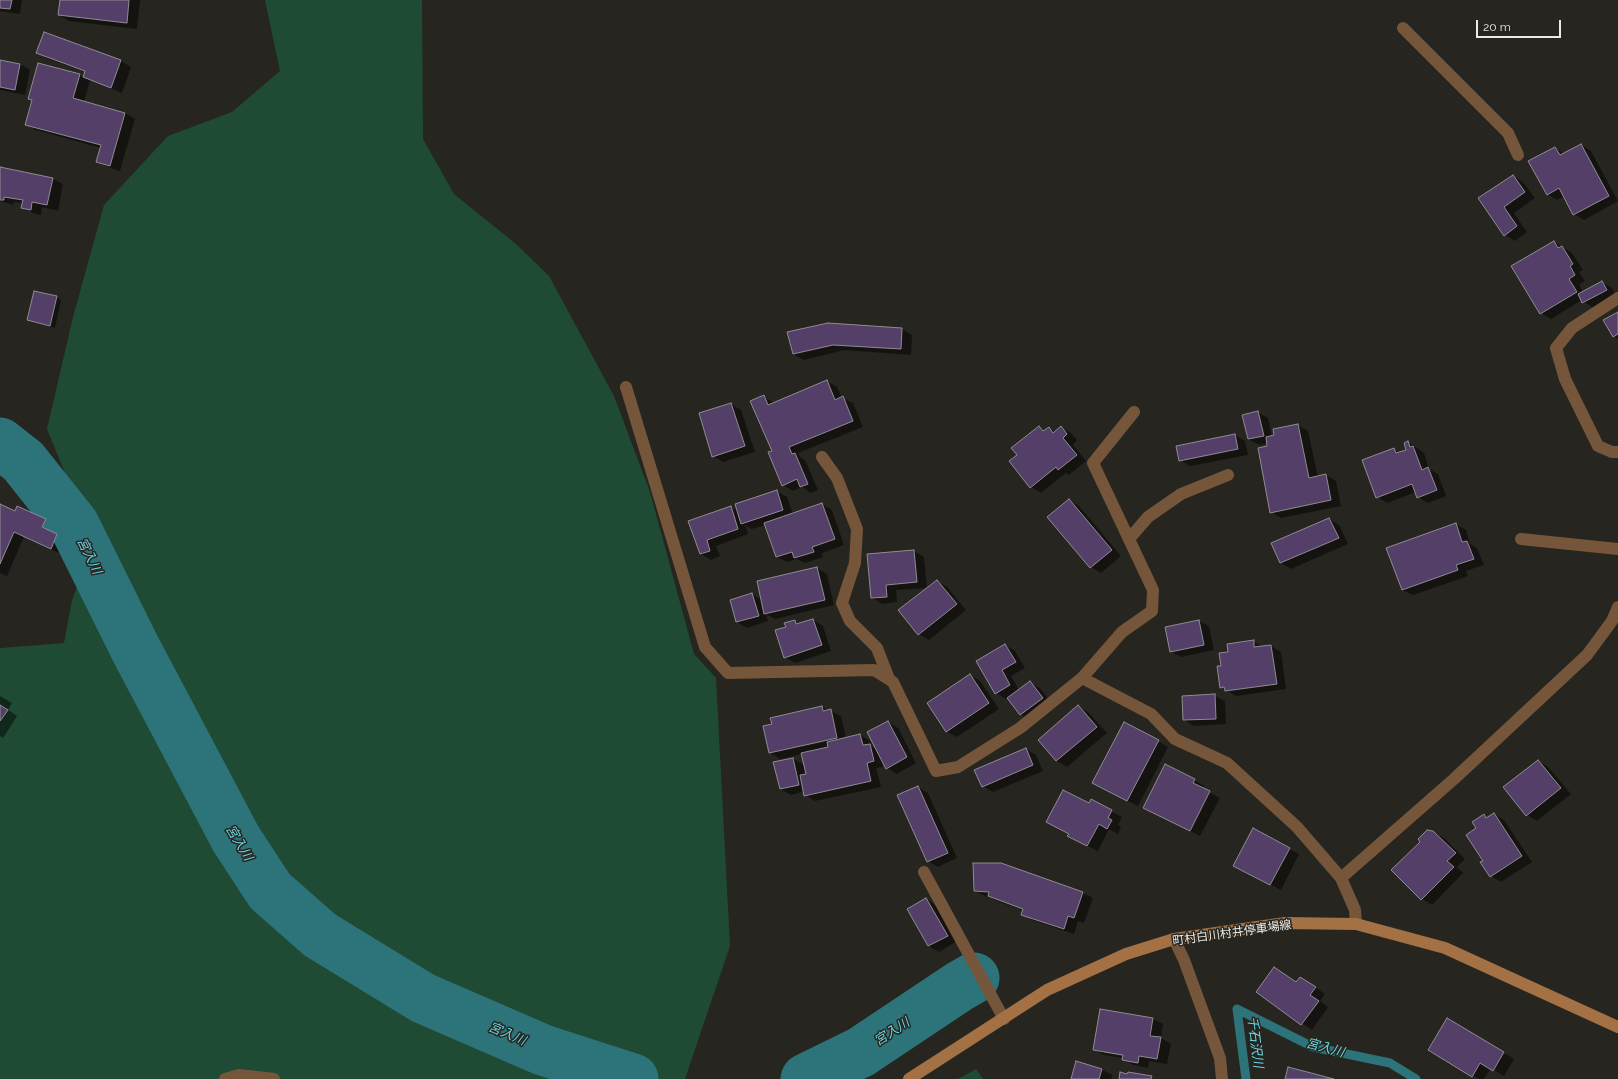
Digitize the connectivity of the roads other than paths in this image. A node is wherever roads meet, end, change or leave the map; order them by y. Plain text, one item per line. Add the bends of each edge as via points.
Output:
1 (1403, 28) dead end
2 (1518, 154) dead end
3 (1618, 298) edge
4 (626, 387) dead end
5 (1134, 412) dead end
6 (1618, 452) edge
7 (822, 457) dead end
8 (1228, 475) dead end
9 (1129, 539) junction
10 (1520, 539) dead end
11 (1618, 549) edge
12 (1618, 607) edge
13 (1082, 678) junction
14 (889, 679) junction
15 (924, 872) dead end
16 (1341, 878) junction
17 (1356, 924) junction
18 (1174, 939) junction
19 (1004, 1018) junction
20 (1618, 1027) edge
21 (225, 1079) edge
22 (274, 1079) edge
23 (909, 1079) edge
24 (1222, 1079) edge

1 - 2 street via 1508,133
3 - 6 street via 1572,328 1556,348 1565,378 1598,446
4 - 14 street via 705,647 728,673 874,670
5 - 9 street via 1093,463
7 - 14 street via 837,478 857,530 854,563 842,603 850,621 877,648
8 - 9 street via 1181,494 1148,517
9 - 13 street via 1153,590 1152,611 1122,632
10 - 11 street
12 - 16 street via 1612,621 1587,655 1454,779
13 - 14 street via 1020,728 958,767 936,771 893,682
13 - 16 street via 1151,714 1175,739 1227,763 1297,827
15 - 19 street
16 - 17 street via 1355,910
17 - 18 main road, 町村白川村井停車場線 via 1285,923
17 - 20 main road, 町村白川村井停車場線 via 1445,948
18 - 19 main road, 町村白川村井停車場線 via 1126,954 1047,990
18 - 24 street via 1220,1058
19 - 23 main road, 町村白川村井停車場線
21 - 22 street via 239,1075

